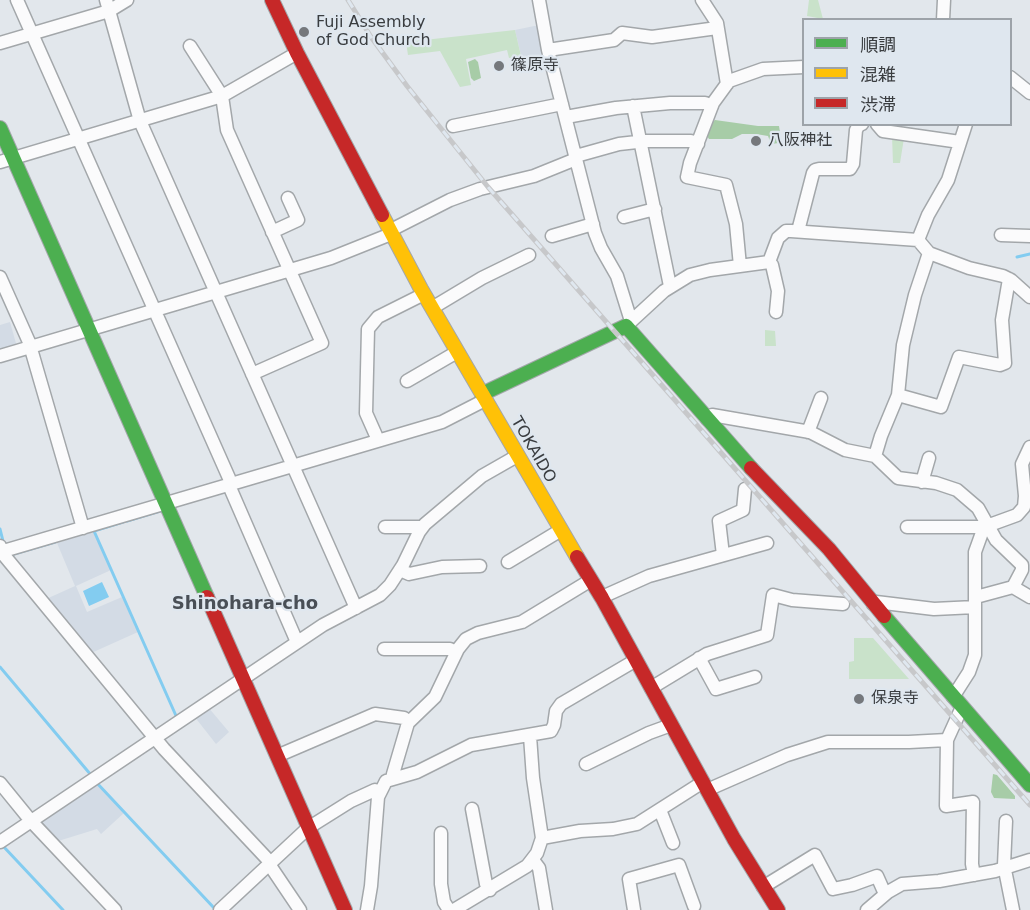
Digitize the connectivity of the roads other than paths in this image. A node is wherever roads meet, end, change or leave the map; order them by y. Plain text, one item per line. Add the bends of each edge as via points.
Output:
1 (17, 0) edge
2 (127, 0) edge
3 (272, 0) edge
4 (539, 0) edge
5 (702, 0) edge
6 (944, 0) edge
7 (108, 5) edge
8 (943, 18) edge
9 (717, 28) junction
10 (32, 33) junction
11 (0, 43) edge
12 (190, 46) dead end
13 (548, 50) junction
14 (297, 53) junction
15 (802, 68) edge
16 (1012, 78) edge
17 (727, 84) junction
18 (1030, 93) edge
19 (222, 96) junction
20 (633, 106) junction
21 (712, 106) junction
22 (564, 111) junction
23 (140, 120) junction
24 (453, 126) dead end
25 (858, 126) edge
26 (879, 126) edge
27 (965, 126) edge
28 (0, 128) edge
29 (908, 130) edge
30 (79, 139) junction
31 (640, 142) junction
32 (960, 142) junction
33 (698, 144) junction
34 (576, 158) junction
35 (7, 160) edge
36 (293, 201) dead end
37 (655, 209) junction
38 (624, 216) dead end
39 (593, 224) junction
40 (798, 231) junction
41 (272, 232) junction
42 (390, 232) junction
43 (552, 236) dead end
44 (1001, 236) dead end
45 (1030, 236) edge
46 (918, 240) junction
47 (929, 253) junction
48 (529, 255) dead end
49 (770, 262) junction
50 (740, 266) junction
51 (290, 270) junction
52 (0, 277) edge
53 (1009, 279) junction
54 (670, 286) junction
55 (216, 292) junction
56 (424, 294) junction
57 (1030, 297) edge
58 (432, 308) junction
59 (155, 310) junction
60 (776, 312) dead end
61 (628, 323) junction
62 (89, 330) junction
63 (30, 347) junction
64 (457, 352) junction
65 (0, 356) edge
66 (252, 374) junction
67 (406, 381) dead end
68 (898, 395) junction
69 (483, 397) junction
70 (821, 398) dead end
71 (707, 419) junction
72 (808, 432) junction
73 (378, 440) junction
74 (1030, 447) edge
75 (517, 456) junction
76 (875, 456) junction
77 (929, 458) dead end
78 (293, 466) junction
79 (922, 482) junction
80 (230, 484) junction
81 (745, 489) dead end
82 (1028, 499) edge
83 (165, 503) junction
84 (986, 526) junction
85 (385, 527) dead end
86 (422, 527) junction
87 (907, 527) dead end
88 (83, 528) junction
89 (561, 530) junction
90 (767, 543) dead end
91 (1, 550) edge
92 (723, 555) junction
93 (508, 562) dead end
94 (475, 569) dead end
95 (400, 570) junction
96 (591, 579) junction
97 (1013, 587) junction
98 (602, 597) junction
99 (1030, 597) edge
100 (975, 602) junction
101 (843, 604) dead end
102 (873, 604) junction
103 (356, 608) junction
104 (297, 642) junction
105 (384, 649) dead end
106 (456, 652) junction
107 (699, 658) junction
108 (636, 660) junction
109 (755, 677) dead end
110 (243, 679) junction
111 (651, 688) junction
112 (958, 702) junction
113 (410, 722) junction
114 (671, 725) junction
115 (530, 736) junction
116 (155, 738) junction
117 (947, 740) junction
118 (277, 756) junction
119 (586, 764) dead end
120 (394, 778) junction
121 (0, 783) edge
122 (1030, 785) edge
123 (705, 786) junction
124 (380, 792) junction
125 (472, 809) dead end
126 (660, 810) junction
127 (1006, 820) dead end
128 (31, 821) junction
129 (308, 828) junction
130 (441, 833) dead end
131 (542, 838) junction
132 (0, 842) edge
133 (673, 843) dead end
134 (533, 860) junction
135 (1030, 860) edge
136 (270, 863) junction
137 (1005, 869) junction
138 (974, 875) junction
139 (763, 887) junction
140 (490, 890) junction
141 (885, 894) junction
142 (694, 906) dead end
143 (115, 910) edge
144 (220, 910) edge
145 (300, 910) edge
146 (345, 910) edge
147 (367, 910) edge
148 (449, 910) edge
149 (454, 910) edge
150 (546, 910) edge
151 (634, 910) edge
152 (778, 910) edge
153 (867, 910) edge
154 (1013, 910) edge

1 - 10 street
2 - 7 street
3 - 14 street, TOKAIDO
4 - 13 street
5 - 9 street
6 - 8 street
7 - 10 street
7 - 23 street
9 - 13 street via 652,37 622,33 614,40
9 - 17 street
10 - 11 street
10 - 30 street
12 - 19 street
13 - 22 street
14 - 19 street
14 - 42 street, TOKAIDO
15 - 17 street via 763,69
16 - 18 street
17 - 21 street
19 - 23 street
19 - 41 street via 227,130
20 - 21 street
20 - 22 street
20 - 31 street
21 - 33 street
22 - 24 street
22 - 34 street
23 - 30 street
23 - 55 street
25 - 40 street via 850,169 819,169 813,173
26 - 29 street via 883,131
27 - 32 street
28 - 35 street
29 - 32 street
30 - 35 street
30 - 59 street
31 - 33 street
31 - 34 street
31 - 37 street
32 - 46 street via 948,180
33 - 50 street via 687,177 726,185 736,224
34 - 39 street
34 - 42 street via 534,176 450,200
35 - 62 street
36 - 41 street via 298,220
37 - 38 street
37 - 54 street
39 - 43 street
39 - 61 street via 597,241 617,276
40 - 46 street
40 - 49 street via 781,234
41 - 51 street
42 - 51 street via 354,250
42 - 56 street, TOKAIDO
44 - 45 street
46 - 47 street
47 - 53 street
47 - 68 street via 903,345
48 - 58 street
49 - 50 street
49 - 60 street via 777,291
50 - 54 street via 700,272
51 - 55 street
51 - 66 street via 326,341
52 - 63 street
53 - 57 street
53 - 68 street via 1002,321 1005,363 959,357 940,407
54 - 61 street
55 - 59 street
55 - 66 street
56 - 58 street, TOKAIDO
56 - 73 street via 378,317 368,329 366,413
58 - 64 street, TOKAIDO
59 - 62 street
59 - 80 street
61 - 69 street
61 - 71 street
62 - 63 street
62 - 83 street
63 - 65 street
63 - 88 street
64 - 67 street
64 - 69 street, TOKAIDO
66 - 78 street
68 - 76 street
69 - 73 street via 442,422
69 - 75 street, TOKAIDO
70 - 72 street
71 - 72 street via 712,415
71 - 102 street via 821,541
72 - 76 street via 845,450
73 - 78 street
74 - 82 street via 1022,464
75 - 86 street via 482,476
75 - 89 street, TOKAIDO
76 - 79 street via 898,478
77 - 79 street
78 - 80 street
78 - 103 street
79 - 84 street via 957,490 978,508
80 - 83 street
80 - 104 street
81 - 92 street via 743,510 719,521
82 - 84 street via 1017,515
83 - 88 street
83 - 110 street
84 - 87 street
84 - 97 street via 1022,565
84 - 100 street via 974,558
85 - 86 street
86 - 95 street
88 - 91 street
89 - 93 street
89 - 96 street, TOKAIDO
90 - 92 street
91 - 116 street
92 - 98 street via 649,576
94 - 95 street via 442,567 409,574
95 - 103 street via 385,591
96 - 98 street, TOKAIDO
96 - 106 street via 529,619 471,635
97 - 99 street
97 - 100 street
98 - 108 street, TOKAIDO
100 - 102 street via 927,609
100 - 112 street via 975,655
101 - 107 street via 773,595 766,635
102 - 112 street
103 - 104 street
104 - 110 street
105 - 106 street
106 - 113 street via 435,697
107 - 109 street via 716,689
107 - 111 street
108 - 111 street, TOKAIDO
108 - 115 street via 561,704 550,731
110 - 116 street
110 - 118 street
111 - 114 street, TOKAIDO
112 - 117 street
112 - 122 street
113 - 118 street via 375,714
113 - 120 street
114 - 119 street
114 - 123 street, TOKAIDO
115 - 120 street via 466,746 417,772
115 - 131 street
116 - 128 street
116 - 136 street
117 - 123 street via 828,742
117 - 138 street via 946,806 974,802
118 - 129 street
120 - 124 street via 386,781
121 - 128 street
123 - 126 street via 682,794
123 - 139 street, TOKAIDO
124 - 129 street via 375,790 351,801
124 - 147 street
125 - 140 street
126 - 131 street via 628,826
126 - 133 street
127 - 137 street
128 - 132 street
128 - 143 street
129 - 136 street
129 - 146 street
130 - 148 street via 441,884
131 - 134 street
134 - 140 street
134 - 150 street via 539,868
135 - 137 street
136 - 144 street
136 - 145 street
137 - 138 street
137 - 154 street
138 - 141 street via 902,884
139 - 141 street via 815,855 833,889 877,876
139 - 152 street, TOKAIDO
140 - 149 street
141 - 153 street
142 - 151 street via 679,865 629,879

